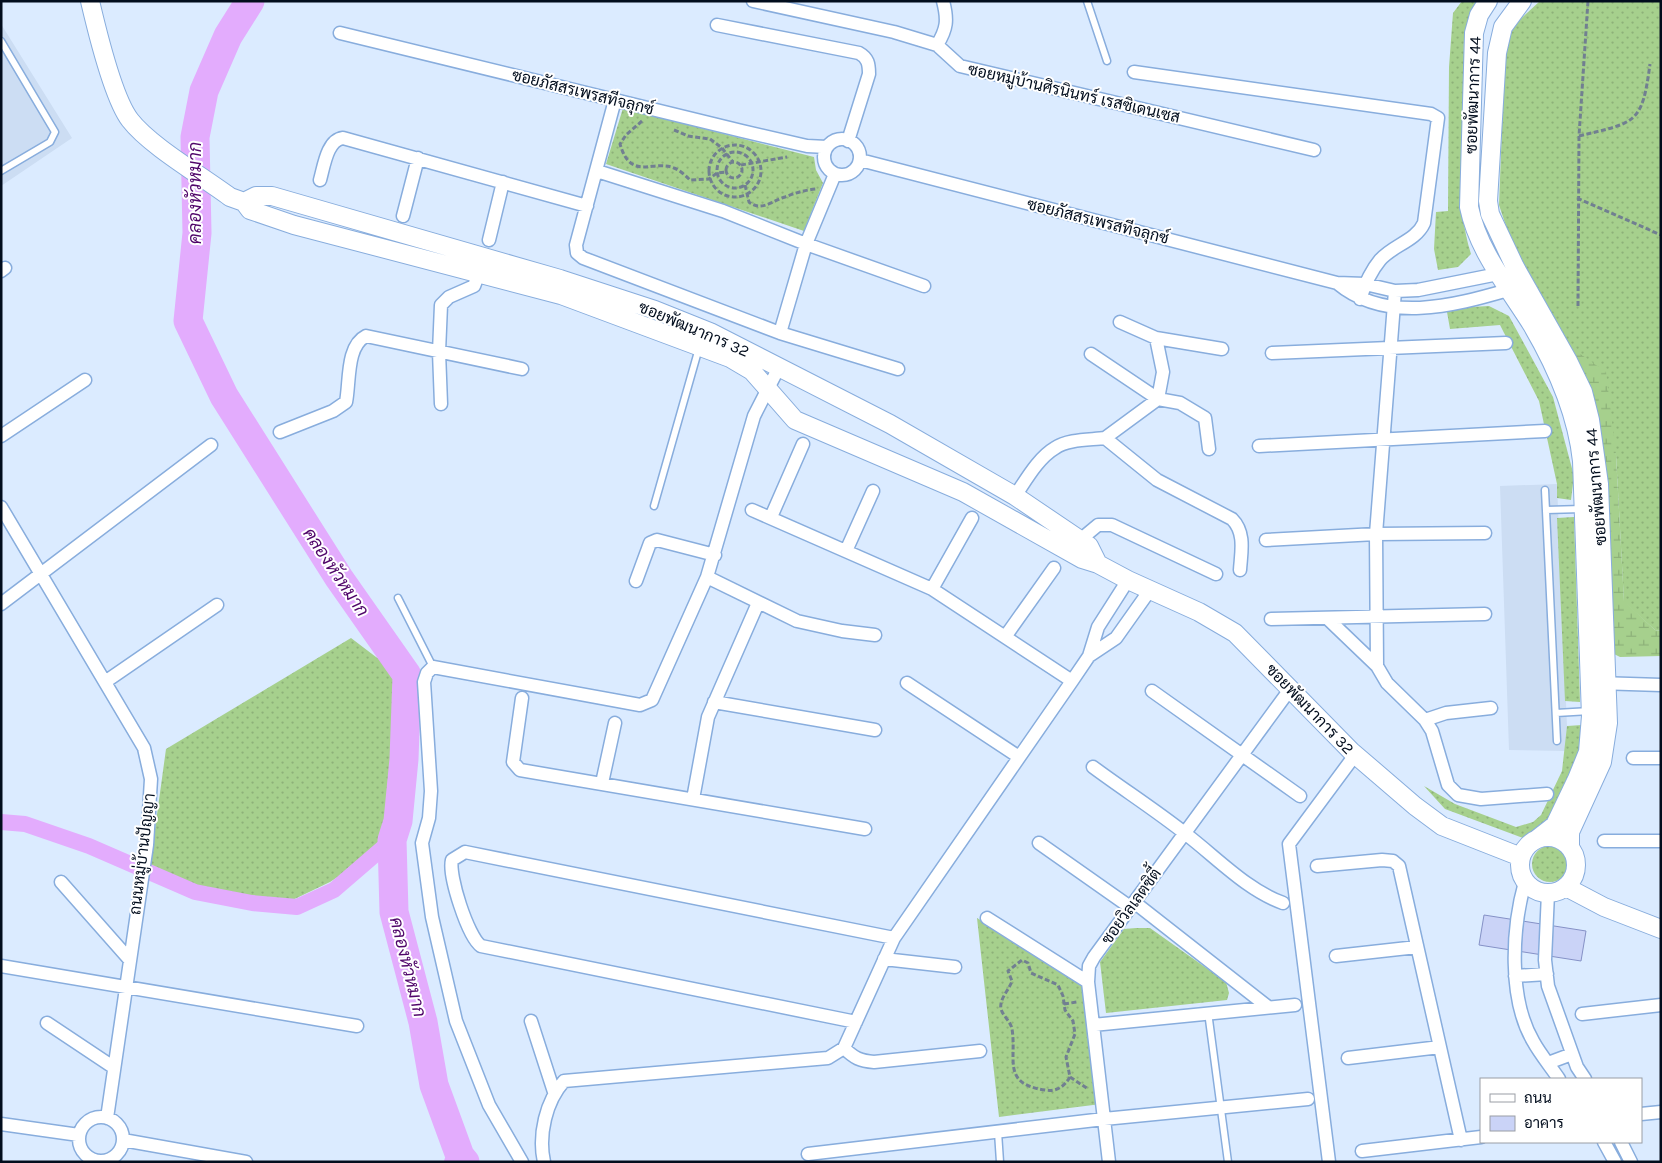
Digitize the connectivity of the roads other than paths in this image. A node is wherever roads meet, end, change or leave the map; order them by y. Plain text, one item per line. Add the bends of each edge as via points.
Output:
1 (90, 1) edge
2 (753, 1) edge
3 (943, 1) edge
4 (1087, 1) edge
5 (1488, 1) edge
6 (1522, 1) edge
7 (717, 25) dead end
8 (340, 33) dead end
9 (1, 41) edge
10 (936, 45) junction
11 (1107, 61) dead end
12 (1134, 72) dead end
13 (615, 100) junction
14 (848, 141) junction
15 (827, 148) junction
16 (1314, 150) dead end
17 (418, 158) junction
18 (860, 160) junction
19 (1, 171) edge
20 (597, 171) junction
21 (835, 174) junction
22 (320, 180) dead end
23 (503, 182) junction
24 (237, 200) junction
25 (587, 206) junction
26 (404, 216) dead end
27 (489, 240) dead end
28 (806, 244) junction
29 (1515, 267) junction
30 (479, 273) junction
31 (1498, 274) junction
32 (1337, 283) junction
33 (1365, 284) junction
34 (924, 286) dead end
35 (1516, 286) junction
36 (1395, 291) junction
37 (1360, 299) junction
38 (1394, 307) junction
39 (1120, 322) dead end
40 (780, 333) junction
41 (1156, 338) junction
42 (1506, 343) dead end
43 (700, 346) junction
44 (1390, 348) junction
45 (1222, 350) dead end
46 (439, 352) junction
47 (1272, 353) dead end
48 (1091, 354) dead end
49 (780, 367) junction
50 (522, 369) dead end
51 (898, 369) dead end
52 (85, 380) dead end
53 (769, 389) junction
54 (1158, 399) junction
55 (441, 404) dead end
56 (1545, 431) dead end
57 (280, 432) dead end
58 (1, 436) edge
59 (1105, 438) junction
60 (1384, 440) junction
61 (211, 444) dead end
62 (803, 444) dead end
63 (1259, 446) dead end
64 (1209, 448) dead end
65 (1545, 490) dead end
66 (873, 491) dead end
67 (1015, 496) junction
68 (654, 506) dead end
69 (1, 507) edge
70 (1583, 509) junction
71 (752, 510) dead end
72 (1546, 510) junction
73 (771, 517) junction
74 (972, 518) dead end
75 (1485, 532) dead end
76 (1376, 534) junction
77 (1080, 540) junction
78 (1266, 540) dead end
79 (846, 552) junction
80 (715, 555) junction
81 (1098, 564) junction
82 (1054, 568) dead end
83 (1240, 570) dead end
84 (41, 574) junction
85 (1216, 574) dead end
86 (707, 576) junction
87 (1128, 580) junction
88 (636, 581) dead end
89 (932, 589) junction
90 (1150, 590) junction
91 (398, 598) dead end
92 (758, 603) junction
93 (1, 604) edge
94 (217, 605) dead end
95 (1485, 614) dead end
96 (1378, 617) junction
97 (1328, 619) junction
98 (1271, 620) dead end
99 (875, 635) dead end
100 (1005, 637) junction
101 (1089, 656) junction
102 (1377, 666) junction
103 (433, 667) junction
104 (1072, 681) junction
105 (1590, 681) junction
106 (105, 682) junction
107 (907, 683) dead end
108 (1608, 684) junction
109 (1661, 685) edge
110 (1291, 688) junction
111 (1152, 691) dead end
112 (522, 698) dead end
113 (714, 702) junction
114 (1491, 708) dead end
115 (1591, 711) junction
116 (1556, 713) junction
117 (1425, 720) junction
118 (615, 723) dead end
119 (875, 730) dead end
120 (1557, 741) dead end
121 (1242, 755) junction
122 (1355, 755) junction
123 (1019, 757) junction
124 (1633, 758) dead end
125 (1661, 758) edge
126 (1093, 767) dead end
127 (602, 783) junction
128 (1547, 794) dead end
129 (1300, 796) dead end
130 (693, 799) junction
131 (865, 829) dead end
132 (1184, 833) junction
133 (1537, 839) junction
134 (1604, 841) dead end
135 (1661, 841) edge
136 (1039, 843) dead end
137 (1570, 847) junction
138 (1521, 857) junction
139 (1317, 866) dead end
140 (61, 882) dead end
141 (1525, 882) junction
142 (1566, 886) junction
143 (1548, 893) junction
144 (1283, 903) dead end
145 (1132, 904) junction
146 (987, 918) dead end
147 (1661, 929) edge
148 (894, 938) junction
149 (1417, 947) junction
150 (1336, 956) dead end
151 (129, 959) junction
152 (884, 959) junction
153 (1, 966) edge
154 (955, 967) dead end
155 (1547, 974) junction
156 (1515, 976) junction
157 (1088, 982) junction
158 (125, 987) junction
159 (1296, 1005) dead end
160 (1661, 1005) edge
161 (1268, 1007) junction
162 (1208, 1012) junction
163 (1582, 1014) dead end
164 (531, 1021) dead end
165 (856, 1022) junction
166 (47, 1023) dead end
167 (1093, 1025) junction
168 (357, 1026) dead end
169 (1440, 1047) junction
170 (844, 1048) junction
171 (980, 1051) dead end
172 (1572, 1054) junction
173 (1348, 1058) dead end
174 (1548, 1063) junction
175 (113, 1067) junction
176 (1558, 1078) edge
177 (1584, 1078) edge
178 (554, 1092) junction
179 (1308, 1098) dead end
180 (1221, 1108) junction
181 (1661, 1112) edge
182 (1642, 1114) edge
183 (107, 1118) junction
184 (1104, 1119) junction
185 (1, 1124) edge
186 (998, 1132) junction
187 (79, 1135) junction
188 (1480, 1137) edge
189 (123, 1140) junction
190 (1461, 1140) junction
191 (1605, 1143) edge
192 (1622, 1143) edge
193 (1362, 1152) dead end
194 (808, 1154) dead end
195 (98, 1161) edge
196 (246, 1162) edge
197 (522, 1162) edge
198 (544, 1162) edge
199 (1000, 1162) edge
200 (1109, 1162) edge
201 (1228, 1162) edge
202 (1329, 1162) edge
203 (1615, 1162) edge
204 (1631, 1162) edge

1 - 24 street, ซอยพัฒนาการ 32 via 119,102 130,120 145,136
2 - 10 street, ซอยหมู่บ้านศิรนินทร์ เรสซิเดนเซส via 894,32
3 - 10 street via 947,18 945,32
4 - 11 lane
5 - 31 street, ซอยพัฒนาการ 44 via 1479,15 1474,33 1469,207 1471,219
6 - 29 street, ซอยพัฒนาการ 44 via 1503,27 1497,53 1488,201 1490,214
7 - 14 street via 866,57 868,74
8 - 13 street, ซอยภัสสรเพรสทีจลุกซ์
9 - 19 lane via 55,132 50,142
10 - 16 street, ซอยหมู่บ้านศิรนินทร์ เรสซิเดนเซส via 960,66
12 - 33 street via 1431,114 1438,118 1421,231 1380,259
13 - 15 street, ซอยภัสสรเพรสทีจลุกซ์
13 - 20 street
14 - 15 street, ซอยภัสสรเพรสทีจลุกซ์ via 836,140
14 - 18 street via 858,148
15 - 21 street via 824,163
17 - 22 street via 337,139 331,144
17 - 23 street
17 - 26 street
18 - 21 street via 851,173
18 - 32 street, ซอยภัสสรเพรสทีจลุกซ์
20 - 25 street
20 - 28 street via 723,211
21 - 28 street
23 - 25 street
23 - 27 street
24 - 30 street, ซอยพัฒนาการ 32 via 250,210 294,225
24 - 49 street, ซอยพัฒนาการ 32 via 272,196 560,279 655,310 710,332
25 - 40 street via 576,245 583,258
28 - 34 street
28 - 40 street
29 - 31 street
29 - 35 street, ซอยพัฒนาการ 44
30 - 43 street, ซอยพัฒนาการ 32 via 561,295
30 - 46 street via 474,286 449,296 441,305
31 - 35 street, ซอยพัฒนาการ 44
31 - 36 street, ซอยภัสสรเพรสทีจลุกซ์ via 1418,290
32 - 33 street, ซอยภัสสรเพรสทีจลุกซ์
32 - 37 street, ซอยภัสสรเพรสทีจลุกซ์
33 - 36 street, ซอยภัสสรเพรสทีจลุกซ์
33 - 37 street
35 - 38 street, ซอยภัสสรเพรสทีจลุกซ์ via 1446,306
35 - 70 street, ซอยพัฒนาการ 44 via 1562,385 1579,437
35 - 108 street, ซอยพัฒนาการ 44 via 1568,361 1583,392 1590,420 1599,484
36 - 38 street
37 - 38 street, ซอยภัสสรเพรสทีจลุกซ์
38 - 44 street
39 - 41 street
40 - 51 street
41 - 45 street
41 - 54 street via 1163,372
42 - 44 street
43 - 53 street, ซอยพัฒนาการ 32 via 752,371
43 - 68 lane
44 - 47 street
44 - 60 street
46 - 50 street
46 - 55 street
46 - 57 street via 366,336 358,340 353,352 346,402 333,411
48 - 54 street
49 - 53 street
49 - 67 street, ซอยพัฒนาการ 32 via 890,424
52 - 58 street
53 - 80 street via 754,416
53 - 81 street, ซอยพัฒนาการ 32 via 795,420 963,492 1082,559
54 - 59 street
54 - 64 street via 1180,403 1205,418
56 - 60 street
59 - 67 street via 1069,442 1055,448 1030,474
59 - 83 street via 1157,480 1232,519 1242,536
60 - 63 street
60 - 76 street
61 - 84 street
62 - 73 street
65 - 72 lane
66 - 79 street
67 - 77 street, ซอยพัฒนาการ 32
69 - 84 street, ถนนหมู่บ้านปัญญา
70 - 72 lane
70 - 105 street, ซอยพัฒนาการ 44
71 - 73 street
72 - 116 lane
73 - 79 street
74 - 89 street
75 - 76 street
76 - 78 street
76 - 96 street
77 - 81 street, ซอยพัฒนาการ 32 via 1089,546
77 - 85 street via 1098,525 1112,525
79 - 89 street
80 - 86 street
80 - 88 street via 657,540 650,542
81 - 87 street, ซอยพัฒนาการ 32
82 - 100 street
84 - 93 street
84 - 106 street, ถนนหมู่บ้านปัญญา
86 - 92 street
86 - 103 street via 648,704
87 - 90 street, ซอยพัฒนาการ 32
87 - 101 street via 1096,632
89 - 100 street
90 - 101 street via 1116,638
90 - 110 street, ซอยพัฒนาการ 32 via 1236,633
91 - 103 lane
92 - 99 street via 798,621
92 - 113 street
94 - 106 street
95 - 96 street
96 - 97 street
96 - 102 street
97 - 98 street
97 - 102 street
100 - 104 street
101 - 104 street
102 - 117 street via 1387,683
103 - 197 street via 424,682 431,791 429,818 422,843 428,895 456,1021 486,1098
104 - 123 street
105 - 108 street
105 - 115 street, ซอยพัฒนาการ 44
106 - 151 street, ถนนหมู่บ้านปัญญา via 144,748 151,778 147,845
107 - 123 street
108 - 109 street
108 - 137 street, ซอยพัฒนาการ 44 via 1608,723 1602,762 1570,832
110 - 121 street, ซอยวิลเลตซิตี้
110 - 122 street, ซอยพัฒนาการ 32
111 - 121 street
112 - 127 street via 514,762 516,768
113 - 119 street
113 - 130 street via 706,725
114 - 117 street via 1446,713
115 - 116 lane
115 - 133 street, ซอยพัฒนาการ 44 via 1588,752 1562,812 1554,825
116 - 120 lane
117 - 128 street via 1432,731 1448,785 1458,795 1481,798
118 - 127 street
121 - 129 street
121 - 132 street, ซอยวิลเลตซิตี้
122 - 138 street, ซอยพัฒนาการ 32 via 1442,826
122 - 202 street via 1289,844
123 - 148 street
124 - 125 street
126 - 132 street
127 - 130 street
130 - 131 street
132 - 144 street via 1253,888
132 - 145 street, ซอยวิลเลตซิตี้
133 - 137 street via 1550,836
133 - 138 street via 1525,848
134 - 135 street
136 - 145 street
137 - 142 street via 1576,866
138 - 141 street
139 - 149 street via 1382,860 1400,866
140 - 151 street
141 - 143 street
141 - 156 street via 1519,910
142 - 143 street
142 - 147 street via 1604,907
143 - 155 street
145 - 157 street, ซอยวิลเลตซิตี้ via 1094,957 1089,966
145 - 161 street
146 - 157 street
148 - 152 street
148 - 165 street via 465,852 452,860 452,873 471,935 481,946
149 - 150 street
149 - 169 street
151 - 158 street, ถนนหมู่บ้านปัญญา
152 - 154 street
152 - 165 street
153 - 158 street
155 - 156 street
155 - 172 street via 1554,1008
156 - 174 street via 1518,1000 1532,1040
157 - 167 street, ซอยวิลเลตซิตี้
158 - 168 street
158 - 175 street, ถนนหมู่บ้านปัญญา
159 - 161 street
160 - 163 street
161 - 162 street
162 - 167 street
162 - 180 lane
164 - 178 street
165 - 170 street
166 - 175 street
167 - 184 street, ซอยวิลเลตซิตี้
169 - 173 street
169 - 190 street
170 - 171 street via 861,1061 874,1062
170 - 178 street via 828,1058 564,1081
172 - 174 street
172 - 177 street
174 - 176 street
175 - 183 street, ถนนหมู่บ้านปัญญา
178 - 198 street via 541,1140
179 - 180 street
180 - 184 street
180 - 201 lane
181 - 182 street
183 - 187 street via 87,1122
183 - 189 street via 119,1127
184 - 186 street
184 - 200 street, ซอยวิลเลตซิตี้
185 - 187 street
186 - 194 street
186 - 199 lane
187 - 195 street via 81,1149
188 - 190 street
189 - 195 street via 118,1153
189 - 196 street
190 - 193 street
191 - 203 street
192 - 204 street

